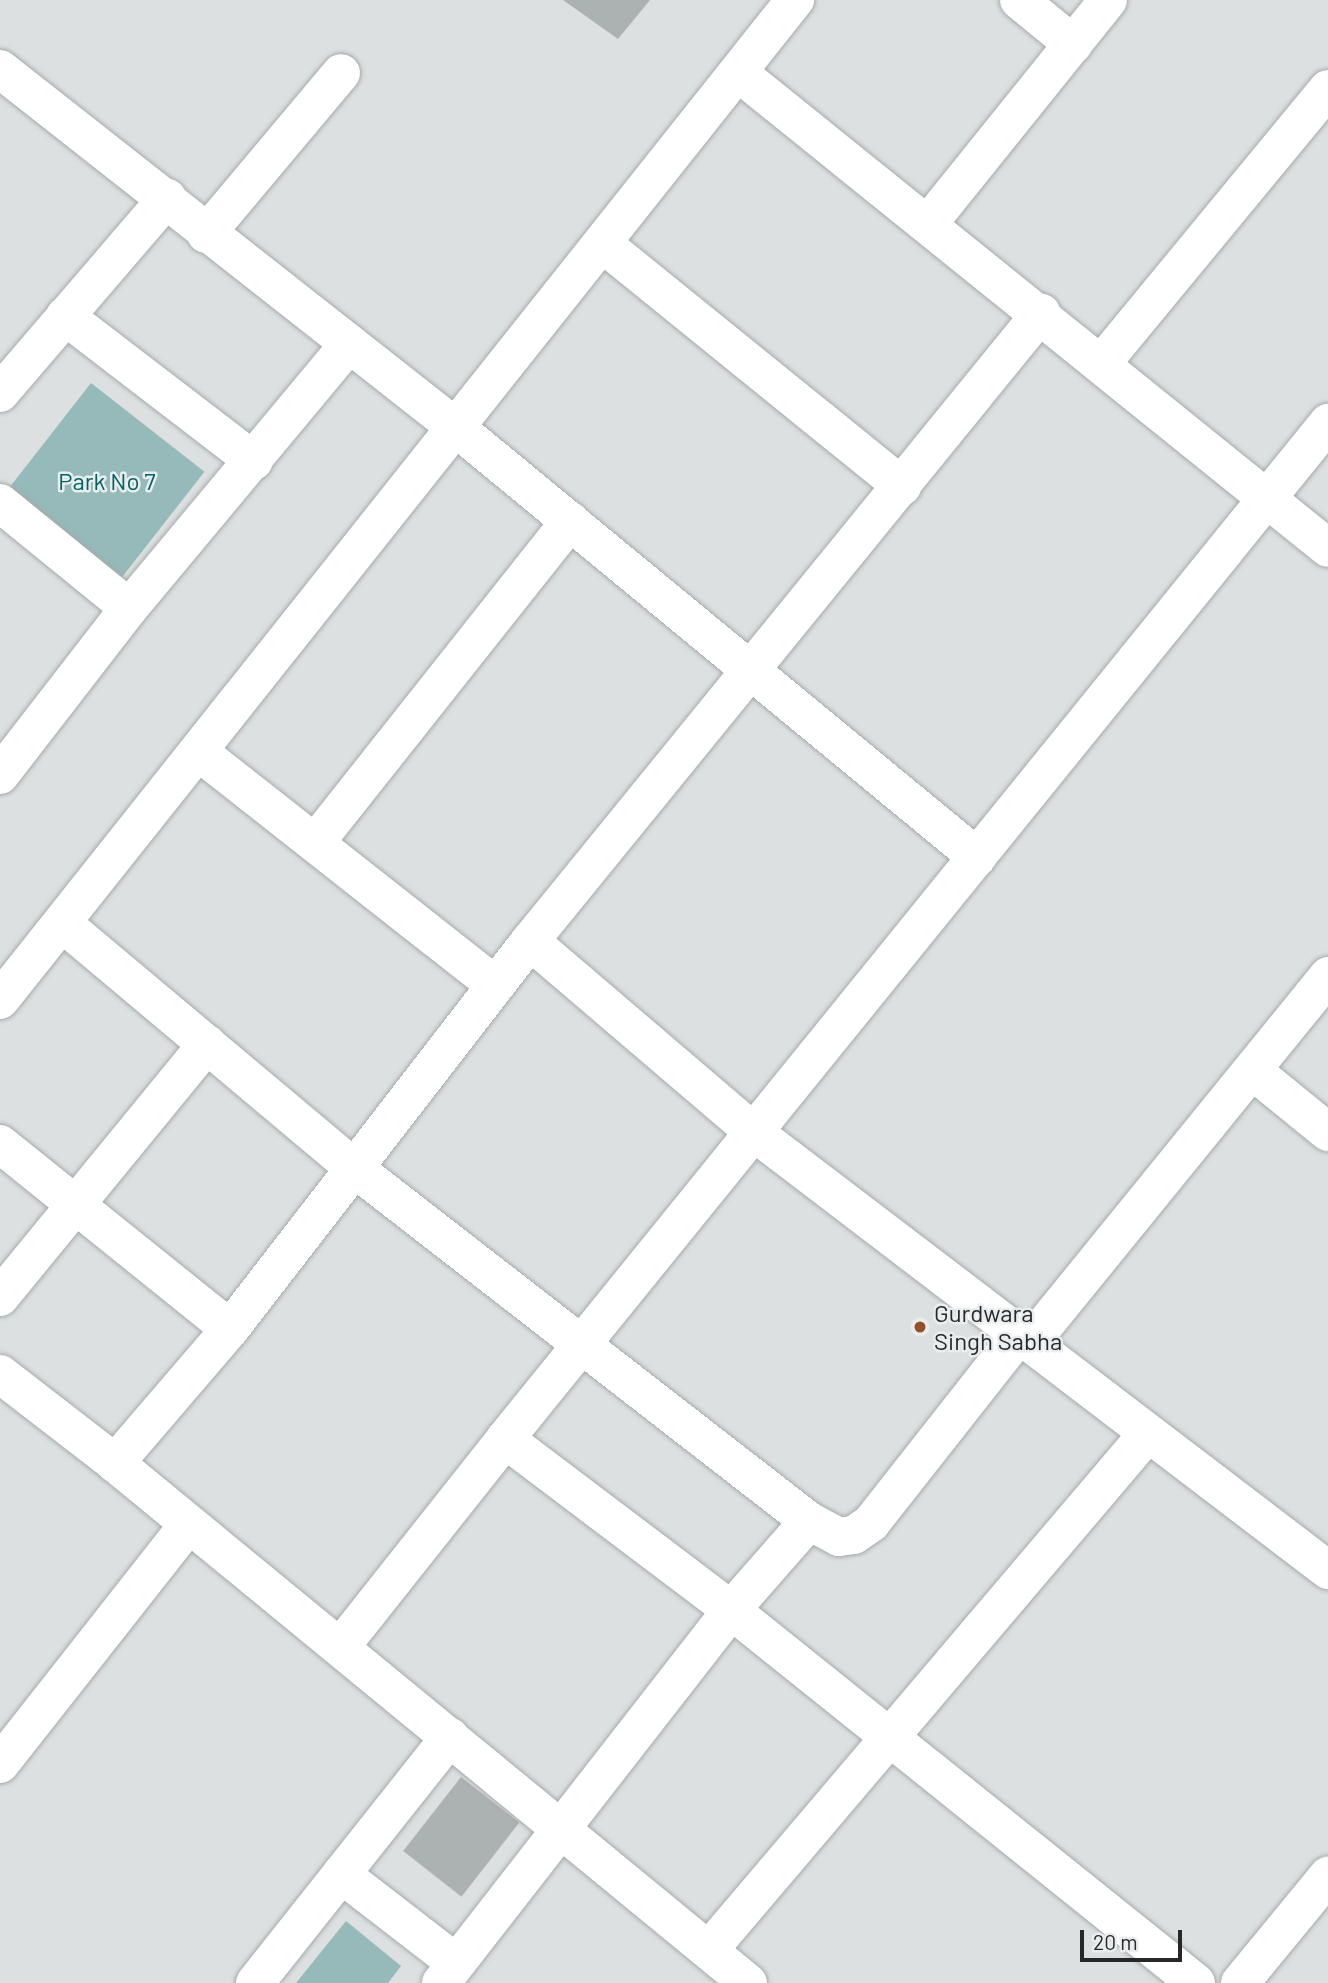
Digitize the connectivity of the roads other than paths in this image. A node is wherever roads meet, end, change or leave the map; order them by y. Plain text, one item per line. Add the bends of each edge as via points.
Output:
1 (795, 0) edge
2 (1019, 0) edge
3 (1108, 0) edge
4 (1073, 44) junction
5 (0, 69) edge
6 (341, 73) dead end
7 (740, 74) junction
8 (1328, 89) edge
9 (167, 198) junction
10 (928, 224) junction
11 (206, 234) junction
12 (603, 244) junction
13 (1041, 313) junction
14 (65, 316) junction
15 (349, 344) junction
16 (1102, 363) junction
17 (0, 393) edge
18 (1328, 423) edge
19 (454, 426) junction
20 (254, 461) junction
21 (902, 486) junction
22 (1266, 496) junction
23 (0, 503) edge
24 (570, 521) junction
25 (1328, 548) edge
26 (129, 608) junction
27 (751, 669) junction
28 (200, 752) junction
29 (0, 775) edge
30 (316, 843) junction
31 (977, 857) junction
32 (62, 923) junction
33 (530, 941) junction
34 (1328, 976) edge
35 (495, 985) junction
36 (0, 1000) edge
37 (207, 1044) junction
38 (1253, 1071) junction
39 (751, 1130) junction
40 (1328, 1132) edge
41 (0, 1144) edge
42 (354, 1168) junction
43 (76, 1206) junction
44 (0, 1297) edge
45 (230, 1329) junction
46 (1025, 1339) junction
47 (581, 1344) junction
48 (0, 1374) edge
49 (1148, 1433) junction
50 (505, 1439) junction
51 (115, 1463) junction
52 (809, 1521) junction
53 (189, 1524) junction
54 (1328, 1570) edge
55 (731, 1610) junction
56 (342, 1645) junction
57 (889, 1736) junction
58 (450, 1737) junction
59 (0, 1765) edge
60 (562, 1829) junction
61 (341, 1874) junction
62 (1328, 1876) edge
63 (709, 1950) junction
64 (448, 1973) edge
65 (255, 1983) edge
66 (748, 1983) edge
67 (1196, 1983) edge
68 (1240, 1983) edge

1 - 7 street
2 - 4 street
3 - 4 street
4 - 10 street
5 - 9 street
6 - 11 street
7 - 10 street
7 - 12 street
8 - 16 street
9 - 11 street
9 - 14 street
10 - 13 street
11 - 15 street
12 - 19 street
12 - 21 street
13 - 16 street
13 - 21 street
14 - 17 street
14 - 20 street
15 - 19 street
15 - 20 street
16 - 22 street
18 - 22 street
19 - 24 street
19 - 28 street
20 - 26 street
21 - 27 street
22 - 25 street
22 - 31 street
23 - 26 street
24 - 27 street
24 - 30 street
26 - 29 street
27 - 31 street
27 - 33 street
28 - 30 street
28 - 32 street
30 - 35 street
31 - 39 street
32 - 36 street
32 - 37 street
33 - 35 street
33 - 39 street
34 - 38 street
35 - 42 street
37 - 42 street
37 - 43 street
38 - 40 street
38 - 46 street
39 - 46 street
39 - 47 street
41 - 43 street
42 - 45 street
42 - 47 street
43 - 44 street
43 - 45 street
45 - 51 street
46 - 49 street
46 - 52 street via 872,1522 839,1537
47 - 50 street
47 - 52 street
48 - 51 street
49 - 54 street
49 - 57 street
50 - 55 street
50 - 56 street
51 - 53 street
52 - 55 street
53 - 56 street
53 - 59 street
55 - 57 street
55 - 60 street
56 - 58 street
57 - 63 street
57 - 67 street
58 - 60 street
58 - 61 street
60 - 63 street
60 - 64 street
61 - 64 street
61 - 65 street
62 - 68 street
63 - 66 street

